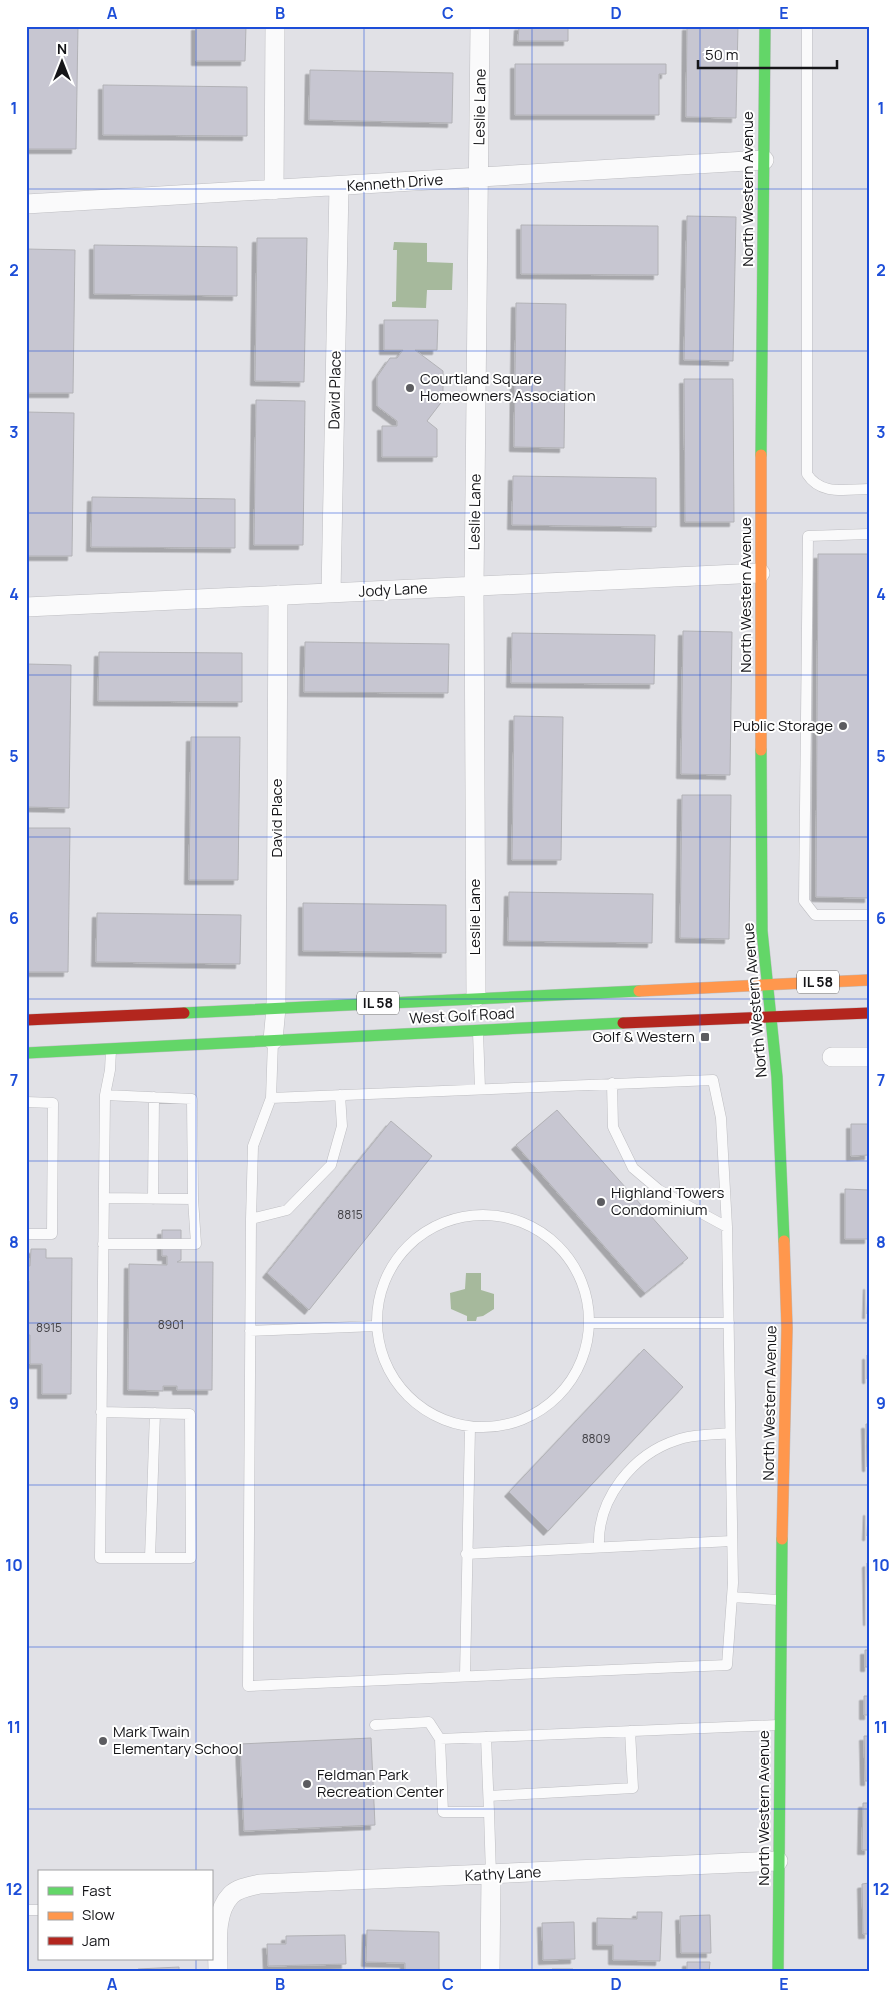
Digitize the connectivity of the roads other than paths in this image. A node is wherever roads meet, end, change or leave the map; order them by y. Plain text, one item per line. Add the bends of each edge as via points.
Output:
1 (276, 26) edge
2 (480, 26) edge
3 (765, 26) edge
4 (807, 26) edge
5 (764, 160) junction
6 (479, 178) junction
7 (339, 186) junction
8 (274, 190) junction
9 (26, 204) edge
10 (869, 489) edge
11 (869, 534) edge
12 (760, 573) junction
13 (474, 586) junction
14 (330, 593) junction
15 (278, 595) junction
16 (26, 607) edge
17 (869, 915) edge
18 (869, 980) edge
19 (767, 984) junction
20 (476, 998) junction
21 (276, 1008) junction
22 (869, 1013) edge
23 (771, 1016) junction
24 (26, 1020) edge
25 (478, 1030) junction
26 (273, 1040) junction
27 (111, 1048) junction
28 (26, 1053) edge
29 (869, 1057) edge
30 (832, 1058) dead end
31 (612, 1083) junction
32 (480, 1089) junction
33 (340, 1095) junction
34 (105, 1096) junction
35 (154, 1097) junction
36 (271, 1098) junction
37 (26, 1102) edge
38 (104, 1198) junction
39 (153, 1199) junction
40 (193, 1199) junction
41 (251, 1219) junction
42 (728, 1227) junction
43 (26, 1234) edge
44 (103, 1244) junction
45 (591, 1324) junction
46 (729, 1324) junction
47 (376, 1326) junction
48 (250, 1332) junction
49 (101, 1412) junction
50 (155, 1413) junction
51 (470, 1427) junction
52 (730, 1433) junction
53 (732, 1542) junction
54 (599, 1546) junction
55 (466, 1554) junction
56 (150, 1558) junction
57 (732, 1597) junction
58 (780, 1600) junction
59 (465, 1676) junction
60 (375, 1725) dead end
61 (779, 1725) junction
62 (630, 1731) junction
63 (486, 1737) junction
64 (440, 1739) junction
65 (489, 1796) junction
66 (489, 1812) junction
67 (778, 1861) junction
68 (491, 1875) junction
69 (218, 1972) edge
70 (490, 1972) edge
71 (778, 1972) edge

1 - 8 street
2 - 6 street, Leslie Lane
3 - 5 street, North Western Avenue
4 - 10 lane via 807,474 813,484 822,488
5 - 6 street, Kenneth Drive
5 - 12 street, North Western Avenue
6 - 7 street, Kenneth Drive
6 - 13 street, Leslie Lane
7 - 8 street, Kenneth Drive
7 - 14 street, David Place
8 - 9 street, Kenneth Drive
11 - 17 lane via 808,536 804,901 815,916
12 - 13 street, Jody Lane
12 - 19 street, North Western Avenue via 762,931
13 - 14 street, Jody Lane
13 - 20 street, Leslie Lane
14 - 15 street, Jody Lane
15 - 16 street, Jody Lane
15 - 21 street, David Place
18 - 19 street, West Golf Road / IL 58
19 - 20 street, West Golf Road / IL 58
19 - 23 street, North Western Avenue
20 - 21 street, West Golf Road / IL 58
21 - 24 street, West Golf Road / IL 58
21 - 26 street, David Place
22 - 23 street, West Golf Road / IL 58
23 - 25 street, West Golf Road / IL 58
23 - 58 street, North Western Avenue via 777,1077 787,1328
25 - 26 street, West Golf Road / IL 58
25 - 32 lane
26 - 27 street, West Golf Road / IL 58
26 - 36 lane
27 - 28 street, West Golf Road / IL 58
27 - 34 lane
29 - 30 street
31 - 32 lane
31 - 42 lane via 613,1127 633,1168 659,1190
31 - 42 lane via 713,1080 721,1118
32 - 33 lane
33 - 36 lane
33 - 41 lane via 342,1126 331,1165 287,1210
34 - 35 lane
34 - 38 lane
35 - 39 lane
35 - 40 lane via 192,1099
36 - 41 lane via 253,1146
37 - 43 lane via 53,1103 52,1234
38 - 39 lane
38 - 44 lane
39 - 40 lane
40 - 44 lane via 196,1244
41 - 48 lane
42 - 46 lane
44 - 49 lane
45 - 46 lane
45 - 47 lane via 586,1289 571,1258 547,1234 516,1219 482,1214 448,1220 418,1236 394,1261 380,1292
45 - 51 lane via 584,1358 566,1389 539,1412 506,1426
46 - 52 lane
47 - 48 lane
47 - 51 lane via 390,1377 422,1408 447,1422
48 - 59 lane via 248,1686
49 - 50 lane
49 - 56 lane via 100,1558
50 - 56 lane
50 - 56 lane via 190,1414 191,1558
51 - 55 lane
52 - 53 lane
52 - 54 lane via 677,1439 640,1459 614,1488 598,1529
53 - 54 lane
53 - 57 lane
54 - 55 lane
55 - 59 lane
57 - 58 lane
57 - 59 lane via 727,1665
58 - 61 street, North Western Avenue
60 - 64 lane via 429,1722
61 - 62 lane
61 - 67 street, North Western Avenue
62 - 63 lane
62 - 65 lane via 633,1788
63 - 64 lane
63 - 65 lane
64 - 66 lane via 443,1812
65 - 66 lane
66 - 68 lane
67 - 68 street, Kathy Lane
67 - 71 street, North Western Avenue
68 - 69 street, Kathy Lane via 260,1884 243,1888 230,1896 218,1926
68 - 70 street

